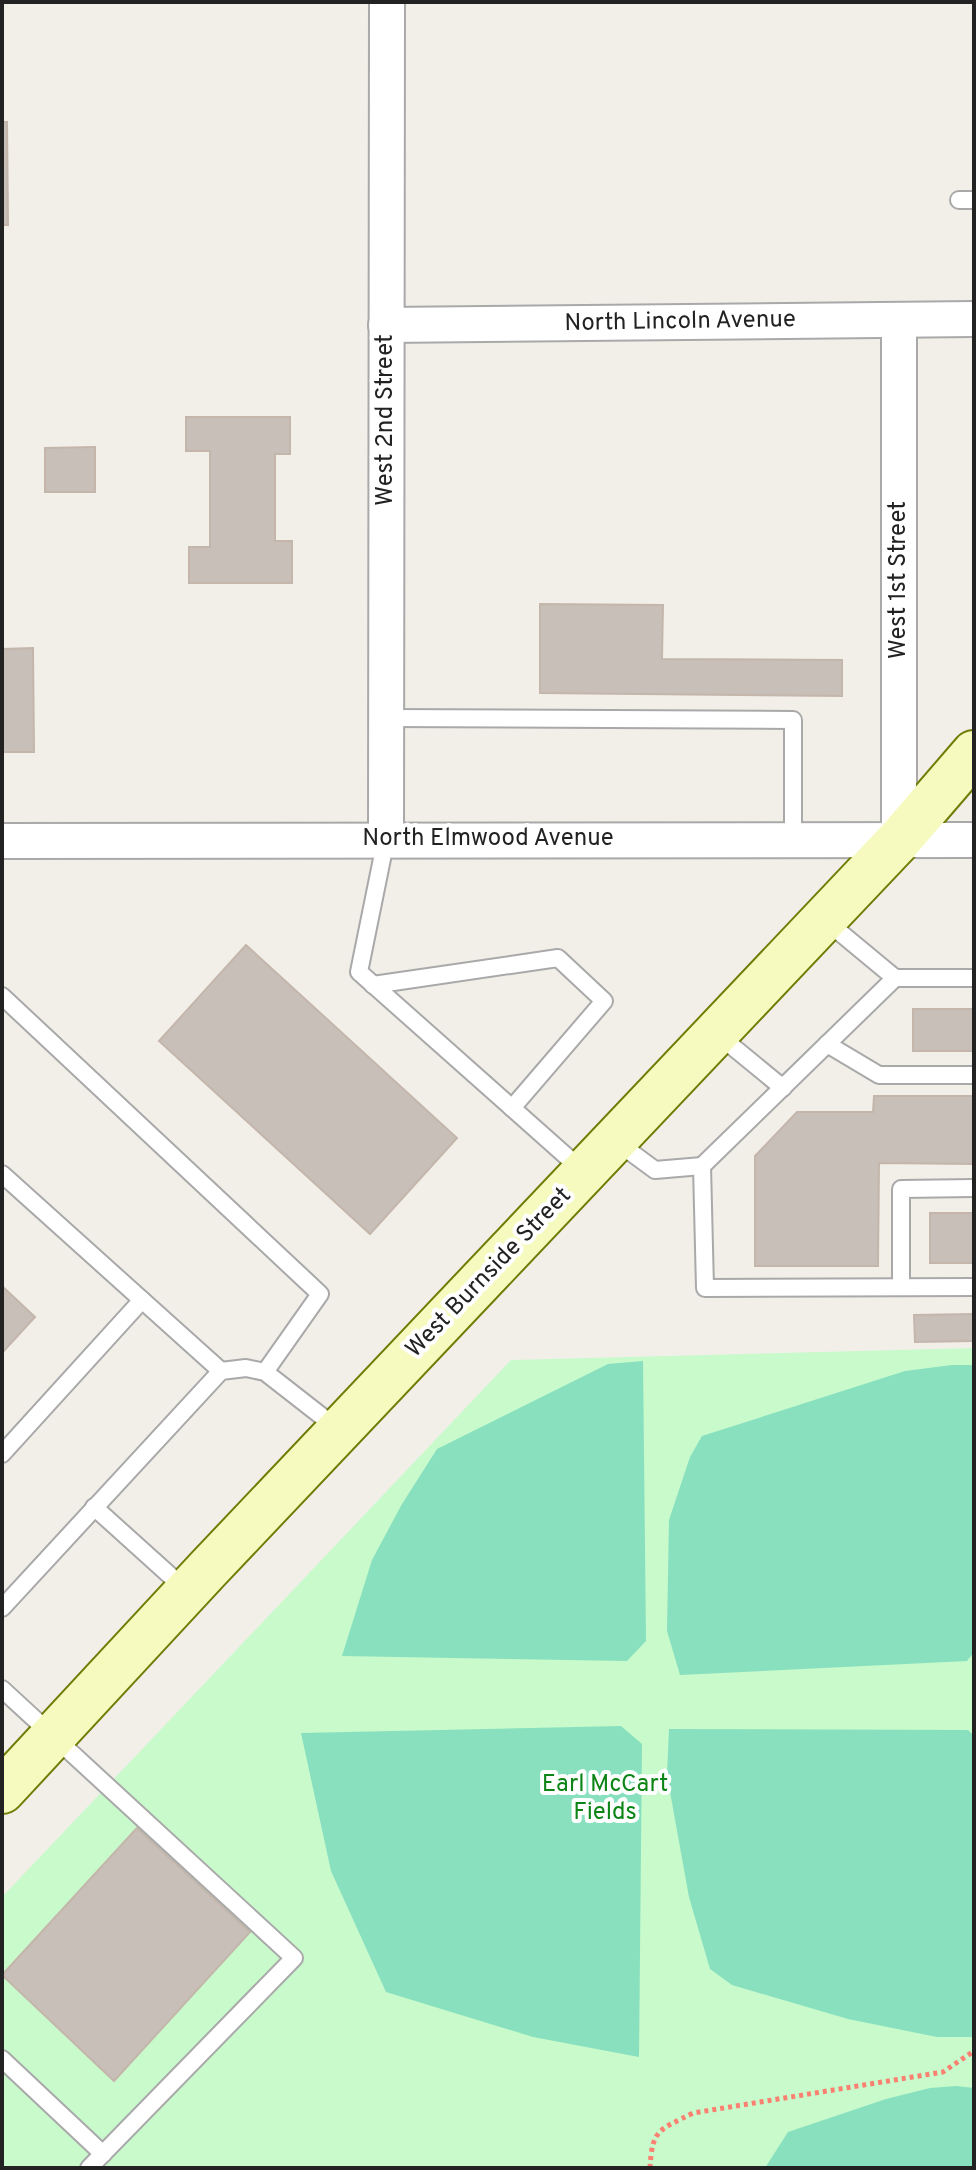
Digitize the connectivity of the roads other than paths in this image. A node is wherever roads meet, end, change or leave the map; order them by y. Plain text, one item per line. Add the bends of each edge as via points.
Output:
1 (387, 2) edge
2 (974, 319) edge
3 (899, 320) junction
4 (386, 325) junction
5 (386, 718) junction
6 (974, 753) edge
7 (386, 839) junction
8 (793, 840) junction
9 (899, 840) junction
10 (974, 840) edge
11 (2, 841) edge
12 (824, 919) junction
13 (895, 978) junction
14 (974, 978) edge
15 (373, 985) junction
16 (2, 996) edge
17 (716, 1033) junction
18 (827, 1044) junction
19 (974, 1075) edge
20 (783, 1088) junction
21 (512, 1108) junction
22 (614, 1140) junction
23 (702, 1166) junction
24 (584, 1172) junction
25 (2, 1174) edge
26 (974, 1188) edge
27 (901, 1287) junction
28 (974, 1287) edge
29 (142, 1300) junction
30 (221, 1371) junction
31 (265, 1372) junction
32 (340, 1430) junction
33 (2, 1454) edge
34 (94, 1507) junction
35 (188, 1591) junction
36 (2, 1608) edge
37 (2, 1689) edge
38 (54, 1735) junction
39 (2, 1791) edge
40 (2, 2059) edge
41 (103, 2154) junction
42 (89, 2168) edge

1 - 4 street, West 2nd Street
2 - 3 street, North Lincoln Avenue
3 - 4 street, North Lincoln Avenue
3 - 9 street, West 1st Street
4 - 5 street, West 2nd Street
5 - 7 street, West 2nd Street
5 - 8 lane via 793,720
6 - 9 main road, West Burnside Street
7 - 8 street, North Elmwood Avenue
7 - 11 street, North Elmwood Avenue
7 - 15 lane via 359,972
8 - 9 street, North Elmwood Avenue
9 - 10 street, North Elmwood Avenue
9 - 12 main road, West Burnside Street
12 - 13 lane
12 - 17 main road, West Burnside Street
13 - 14 lane
13 - 18 lane
15 - 21 lane
15 - 21 lane via 558,958 604,1001
16 - 31 lane via 320,1294
17 - 20 lane
17 - 22 main road, West Burnside Street
18 - 19 lane via 879,1075
18 - 20 lane
20 - 23 lane
21 - 24 lane
22 - 23 lane via 655,1170
22 - 24 main road, West Burnside Street
23 - 27 lane via 705,1288
24 - 32 main road, West Burnside Street
25 - 29 lane
26 - 27 lane via 901,1189
27 - 28 lane
29 - 30 lane
29 - 33 lane
30 - 31 lane
30 - 34 lane
31 - 32 lane
32 - 35 main road, West Burnside Street
34 - 35 lane
34 - 36 lane
35 - 38 main road, West Burnside Street
37 - 38 lane
38 - 39 main road, West Burnside Street
38 - 41 lane via 294,1958
40 - 41 lane
41 - 42 lane

